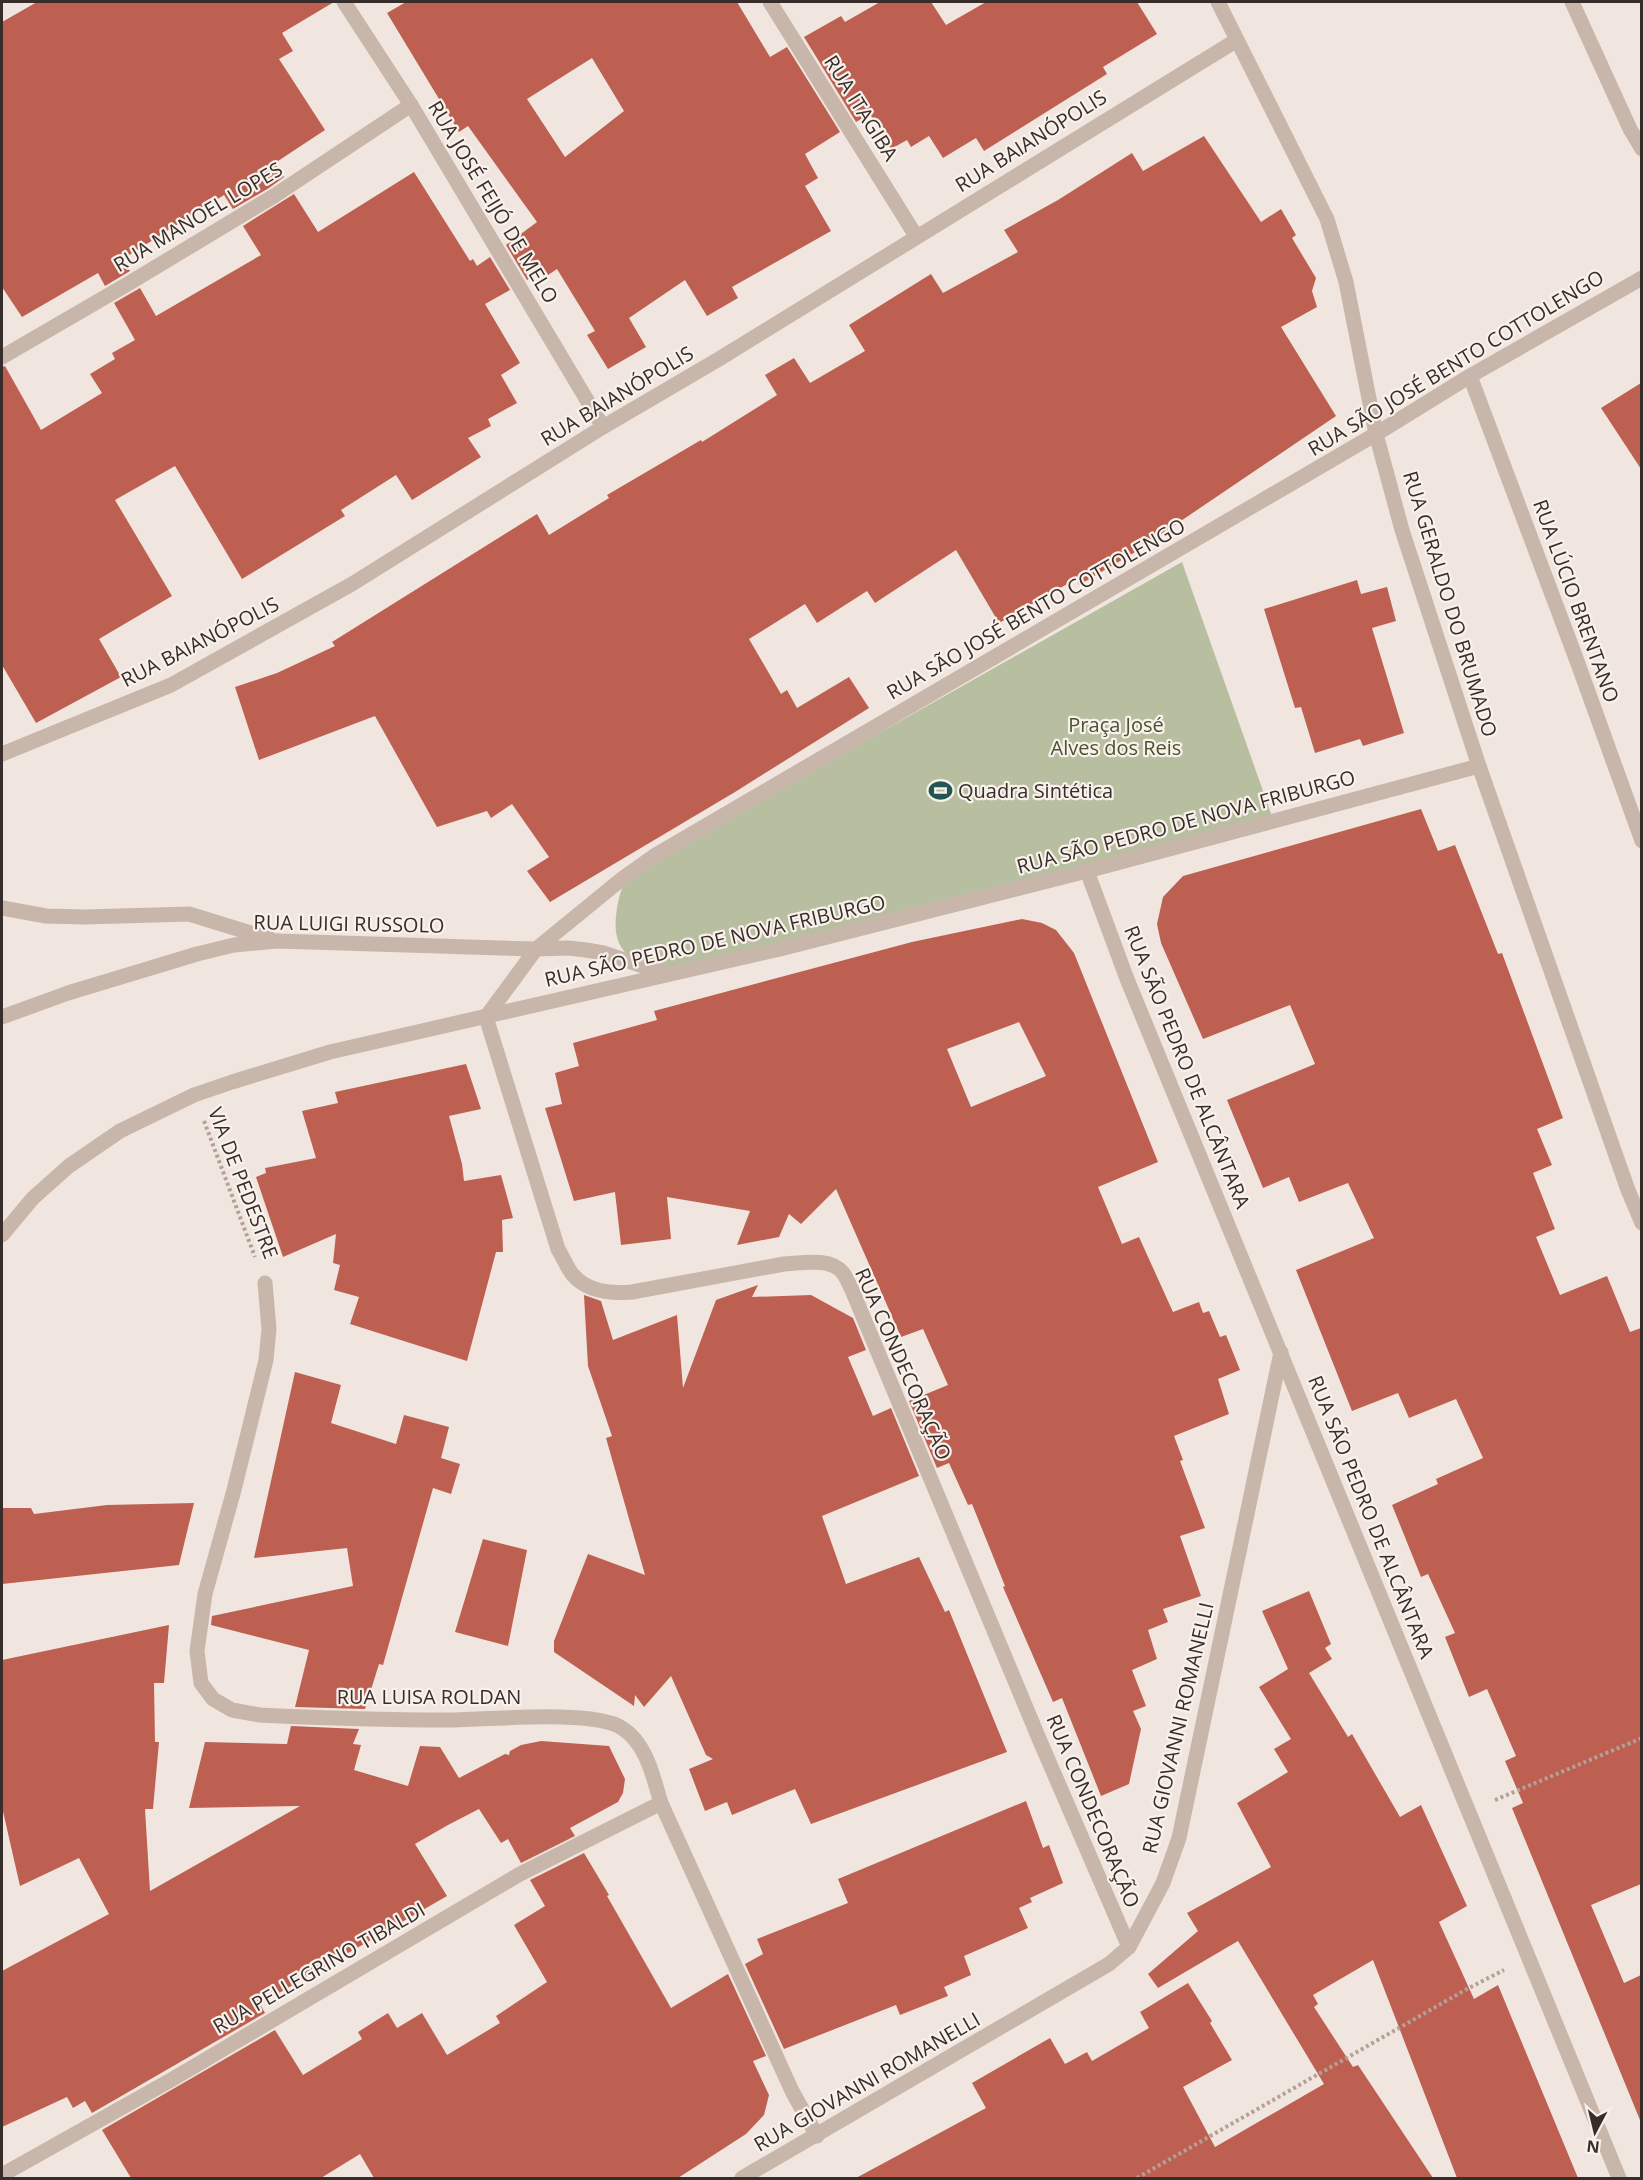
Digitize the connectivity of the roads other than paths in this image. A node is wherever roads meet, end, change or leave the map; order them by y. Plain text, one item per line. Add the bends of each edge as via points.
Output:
1 (344, 2) edge
2 (770, 2) edge
3 (1218, 2) edge
4 (1572, 2) edge
5 (1237, 40) junction
6 (411, 105) junction
7 (1641, 150) edge
8 (916, 236) junction
9 (1641, 278) edge
10 (2, 357) edge
11 (1470, 376) junction
12 (603, 427) junction
13 (1376, 434) junction
14 (2, 754) edge
15 (1479, 766) junction
16 (1641, 841) edge
17 (1087, 871) junction
18 (2, 908) edge
19 (276, 941) junction
20 (536, 949) junction
21 (666, 974) junction
22 (2, 1017) edge
23 (486, 1017) junction
24 (1641, 1222) edge
25 (2, 1235) edge
26 (265, 1283) road end
27 (1281, 1351) junction
28 (661, 1803) junction
29 (1129, 1947) junction
30 (817, 2136) junction
31 (2, 2175) edge
32 (742, 2178) edge
33 (1619, 2178) edge

1 - 6 street, RUA JOSÉ FEIJÓ DE MELO
2 - 8 street, RUA ITAGIBA
3 - 5 street, RUA GERALDO DO BRUMADO
4 - 7 street
5 - 8 street, RUA BAIANÓPOLIS
5 - 13 street, RUA GERALDO DO BRUMADO via 1327,219 1346,282
6 - 10 street, RUA MANOEL LOPES via 264,202
6 - 12 street, RUA JOSÉ FEIJÓ DE MELO
8 - 12 street, RUA BAIANÓPOLIS
9 - 11 street, RUA SÃO JOSÉ BENTO COTTOLENGO
11 - 13 street, RUA SÃO JOSÉ BENTO COTTOLENGO
11 - 16 street, RUA LÚCIO BRENTANO
12 - 14 street, RUA BAIANÓPOLIS via 352,584 240,648 171,685
13 - 15 street, RUA GERALDO DO BRUMADO via 1402,530
13 - 20 street, RUA SÃO JOSÉ BENTO COTTOLENGO via 654,856
15 - 17 street, RUA SÃO PEDRO DE NOVA FRIBURGO
15 - 24 street, RUA GERALDO DO BRUMADO
17 - 21 street, RUA SÃO PEDRO DE NOVA FRIBURGO via 790,947
17 - 27 street, RUA SÃO PEDRO DE ALCÂNTARA via 1127,979
18 - 19 street via 46,916 189,914
19 - 20 street, RUA LUIGI RUSSOLO
19 - 22 street, RUA LUIGI RUSSOLO via 197,954
20 - 21 street, RUA LUIGI RUSSOLO via 603,953
20 - 23 street, RUA SÃO JOSÉ BENTO COTTOLENGO
21 - 23 street, RUA SÃO PEDRO DE NOVA FRIBURGO
23 - 25 street, RUA SÃO PEDRO DE NOVA FRIBURGO via 330,1052 194,1095 120,1131 69,1166 33,1198
23 - 29 street, RUA CONDECORAÇÃO via 558,1249 572,1274 590,1288 632,1293 807,1262 830,1264 842,1271
26 - 28 street, RUA LUISA ROLDAN via 269,1329 266,1360 205,1594 197,1651 201,1683 213,1699 232,1710 260,1715 603,1720 636,1739
27 - 29 street, RUA GIOVANNI ROMANELLI via 1179,1838 1163,1883
27 - 33 street, RUA SÃO PEDRO DE ALCÂNTARA
28 - 30 street, RUA LUISA ROLDAN via 792,2091
28 - 31 street, RUA PELLEGRINO TIBALDI via 520,1874
29 - 30 street, RUA GIOVANNI ROMANELLI via 1109,1964
30 - 32 street, RUA GIOVANNI ROMANELLI

